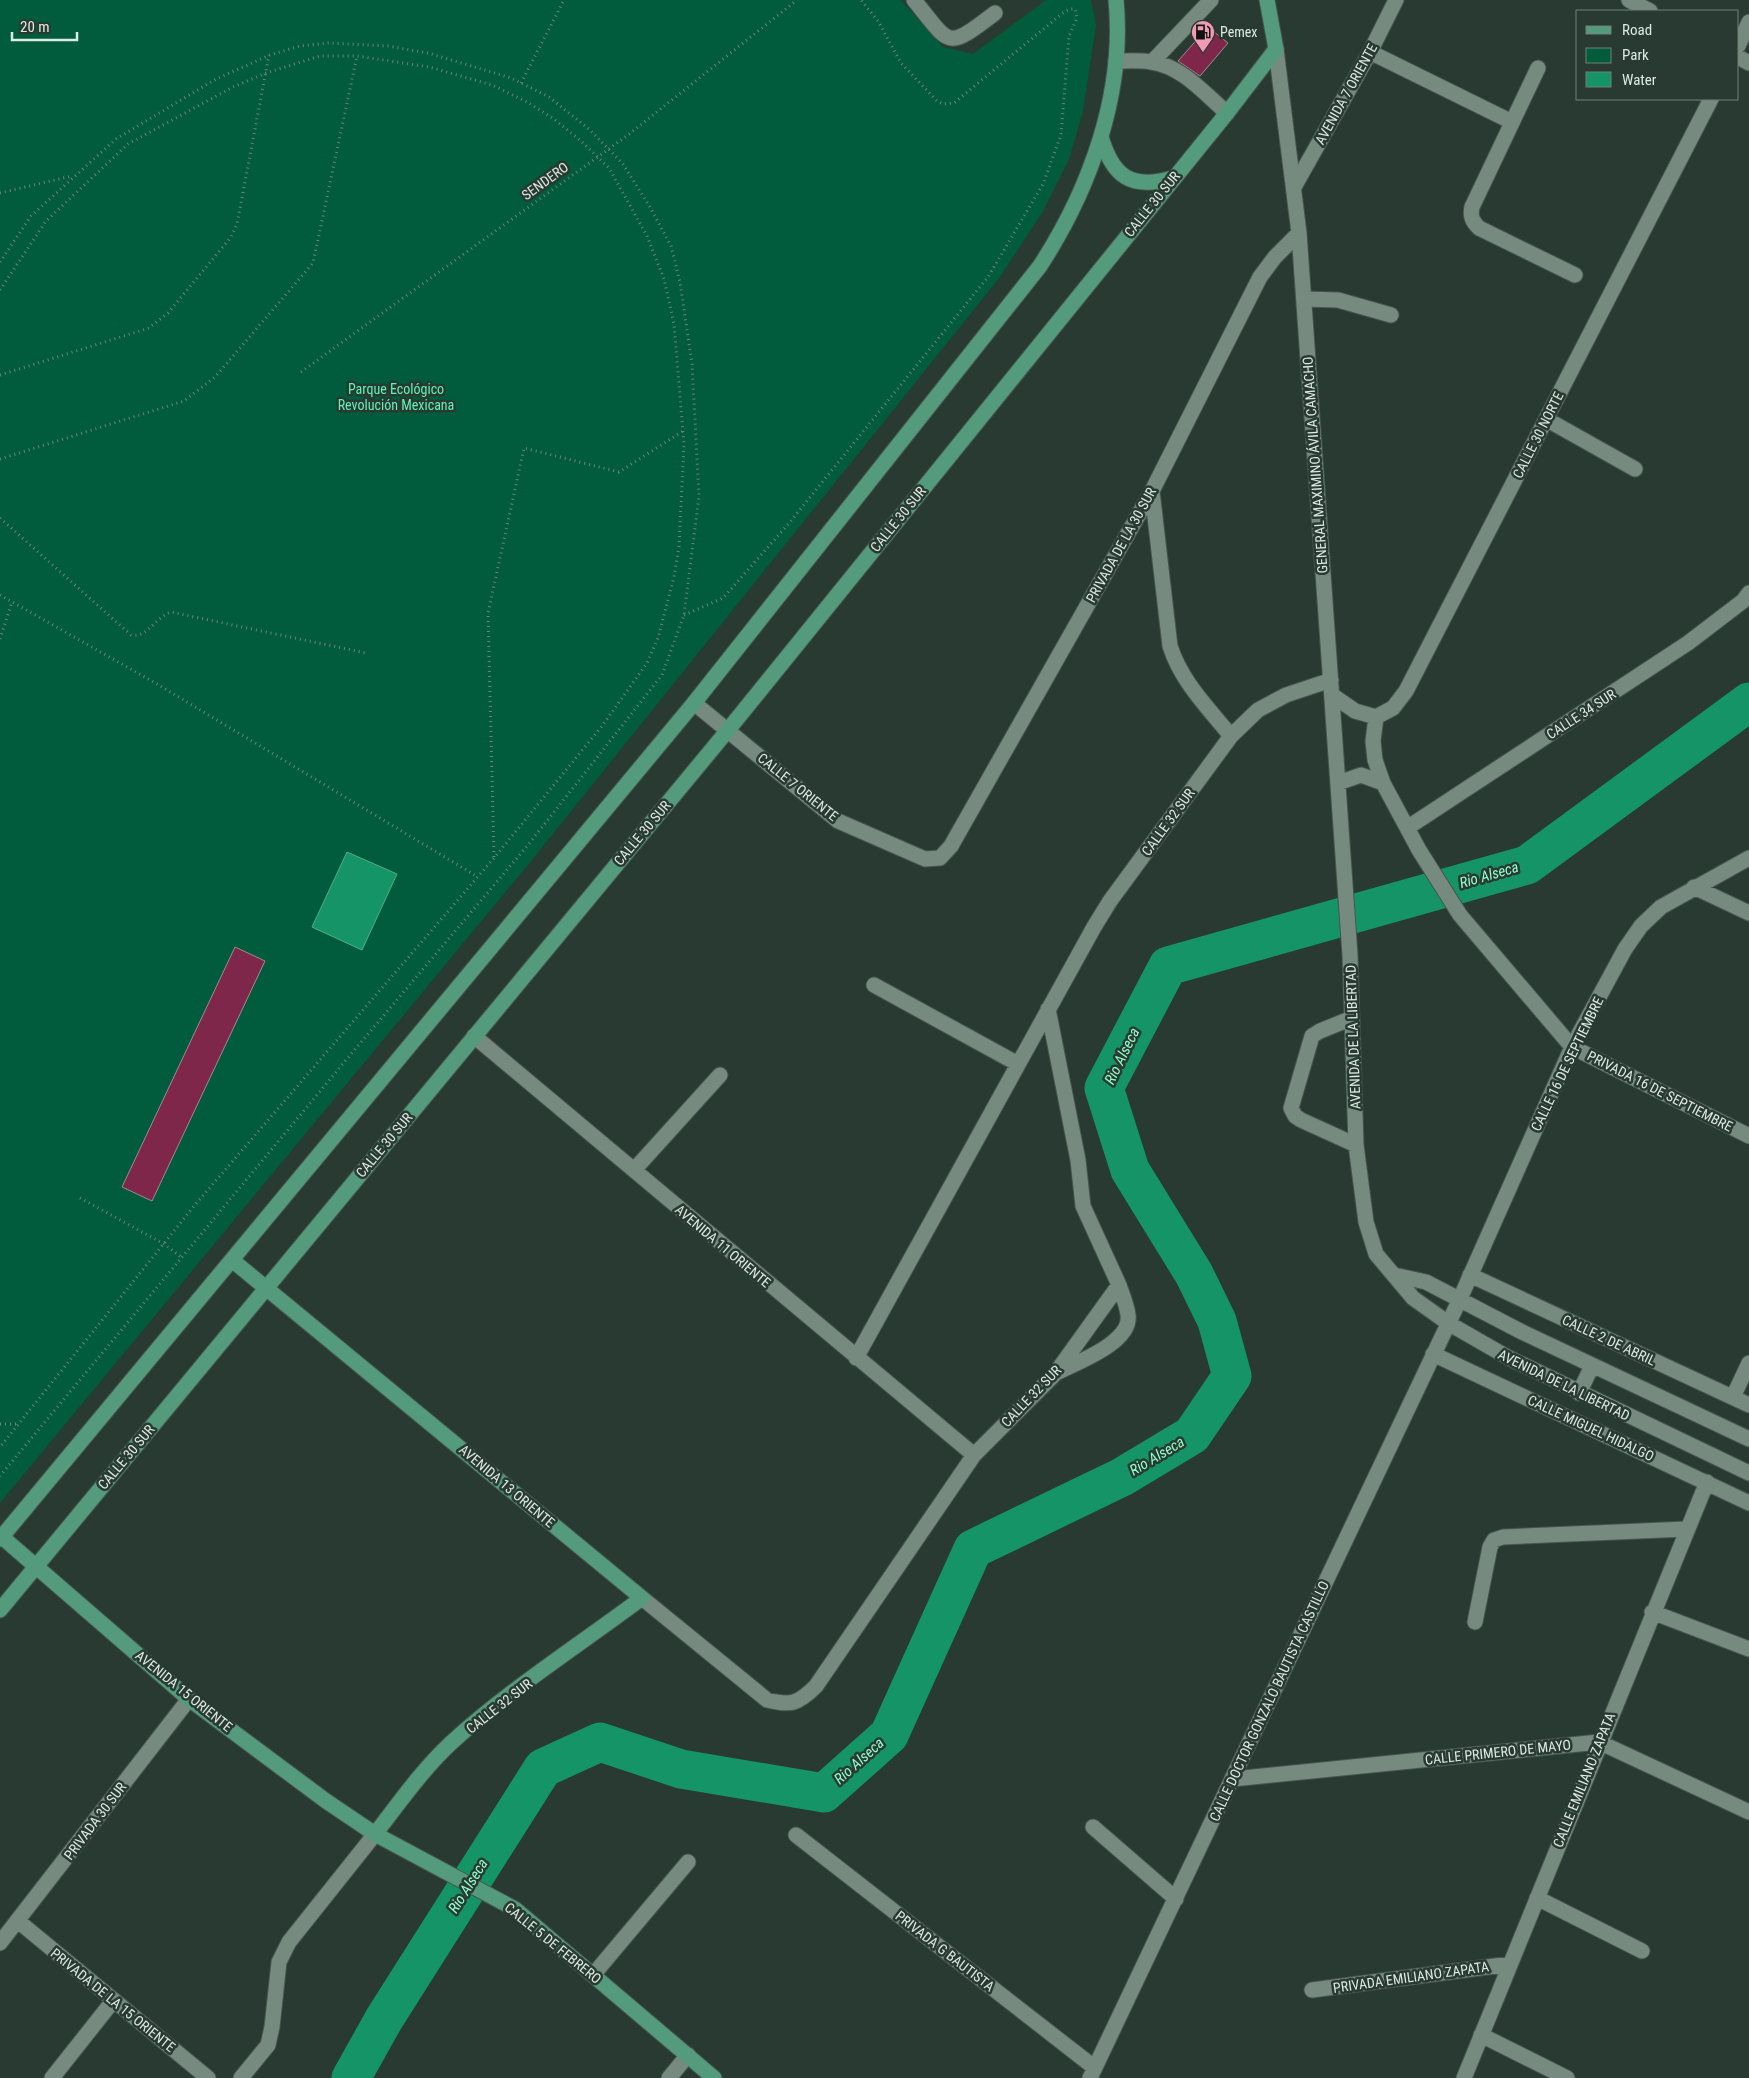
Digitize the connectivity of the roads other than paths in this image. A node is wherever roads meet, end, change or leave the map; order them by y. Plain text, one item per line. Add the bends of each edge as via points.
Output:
1 (914, 0) edge
2 (1116, 0) edge
3 (1211, 0) edge
4 (1267, 0) edge
5 (1396, 0) edge
6 (1629, 0) edge
7 (1648, 10) edge
8 (995, 13) dead end
9 (1749, 22) edge
10 (1739, 44) edge
11 (1276, 49) junction
12 (1370, 52) junction
13 (1116, 61) junction
14 (1152, 62) junction
15 (1538, 68) dead end
16 (1710, 100) edge
17 (1227, 113) junction
18 (1512, 122) junction
19 (1101, 137) junction
20 (1173, 178) junction
21 (1294, 187) junction
22 (1299, 233) junction
23 (1575, 275) dead end
24 (1304, 299) junction
25 (1391, 315) dead end
26 (1546, 419) junction
27 (1635, 469) dead end
28 (1152, 491) junction
29 (1749, 593) edge
30 (1331, 688) junction
31 (694, 704) junction
32 (1376, 717) junction
33 (728, 730) junction
34 (1231, 736) junction
35 (1338, 783) junction
36 (1383, 783) junction
37 (1407, 828) junction
38 (940, 858) joint
39 (1749, 858) edge
40 (1346, 881) joint
41 (1694, 887) junction
42 (1749, 913) edge
43 (874, 985) dead end
44 (1048, 1009) junction
45 (1352, 1018) junction
46 (474, 1036) junction
47 (1572, 1047) junction
48 (1018, 1064) junction
49 (720, 1075) dead end
50 (1749, 1136) edge
51 (1356, 1145) junction
52 (634, 1170) junction
53 (232, 1260) junction
54 (1394, 1275) junction
55 (1470, 1275) junction
56 (1119, 1285) junction
57 (267, 1286) junction
58 (1459, 1301) junction
59 (1448, 1323) junction
60 (1433, 1354) junction
61 (856, 1358) junction
62 (1749, 1363) edge
63 (1592, 1366) junction
64 (1055, 1374) junction
65 (1579, 1393) junction
66 (1732, 1397) junction
67 (1749, 1405) edge
68 (1749, 1439) edge
69 (974, 1455) junction
70 (1749, 1473) edge
71 (1707, 1482) junction
72 (1749, 1503) edge
73 (1686, 1529) junction
74 (1, 1538) edge
75 (36, 1565) junction
76 (642, 1598) junction
77 (0, 1610) edge
78 (1652, 1612) junction
79 (1475, 1622) dead end
80 (1749, 1649) edge
81 (189, 1698) junction
82 (785, 1705) joint
83 (1599, 1742) junction
84 (1232, 1779) junction
85 (1749, 1812) edge
86 (1093, 1827) dead end
87 (375, 1834) junction
88 (796, 1835) dead end
89 (688, 1862) dead end
90 (1536, 1898) junction
91 (1176, 1899) junction
92 (18, 1921) junction
93 (0, 1944) edge
94 (1642, 1951) dead end
95 (1510, 1964) junction
96 (593, 1975) junction
97 (1312, 1990) dead end
98 (113, 2002) junction
99 (1481, 2035) junction
100 (688, 2055) junction
101 (1093, 2073) edge
102 (52, 2078) edge
103 (208, 2078) edge
104 (240, 2078) edge
105 (669, 2078) edge
106 (714, 2078) edge
107 (1464, 2078) edge
108 (1567, 2078) edge

1 - 8 street via 941,34 956,40
2 - 13 main road
3 - 14 street
4 - 11 main road
5 - 12 street, AVENIDA 7 ORIENTE
6 - 7 street
9 - 10 street
11 - 17 main road, CALLE 30 SUR
11 - 21 street, GENERAL MAXIMINO ÁVILA CAMACHO
12 - 18 street
12 - 21 street, AVENIDA 7 ORIENTE
13 - 14 street
13 - 19 main road
14 - 17 street via 1184,75
15 - 18 street
16 - 26 street, CALLE 30 NORTE
17 - 20 main road, CALLE 30 SUR
18 - 23 street via 1472,207 1473,222 1479,228
19 - 20 main road via 1110,161 1123,176 1151,184
19 - 31 main road via 1075,203 1040,266
20 - 33 main road, CALLE 30 SUR
21 - 22 street, GENERAL MAXIMINO ÁVILA CAMACHO
22 - 24 street, GENERAL MAXIMINO ÁVILA CAMACHO
22 - 28 street, PRIVADA DE LA 30 SUR via 1260,277
24 - 25 street via 1338,300
24 - 30 street, GENERAL MAXIMINO ÁVILA CAMACHO
26 - 27 street
26 - 32 street, CALLE 30 NORTE via 1406,691 1393,708
28 - 34 street via 1170,646 1175,662
28 - 38 street, PRIVADA DE LA 30 SUR via 951,846
29 - 37 street, CALLE 34 SUR via 1688,643
30 - 32 street via 1355,711
30 - 34 street, CALLE 32 SUR via 1286,695 1258,710
30 - 35 street, GENERAL MAXIMINO ÁVILA CAMACHO
31 - 33 street, CALLE 7 ORIENTE
31 - 53 main road
32 - 36 street via 1375,760
33 - 38 street, CALLE 7 ORIENTE via 838,821 925,859
33 - 46 main road, CALLE 30 SUR
34 - 44 street, CALLE 32 SUR via 1110,901
35 - 36 street via 1361,774
35 - 40 street, GENERAL MAXIMINO ÁVILA CAMACHO
36 - 37 street
37 - 47 street via 1460,915
39 - 41 street, CALLE 16 DE SEPTIEMBRE
40 - 45 street, AVENIDA DE LA LIBERTAD
41 - 42 street
41 - 47 street, CALLE 16 DE SEPTIEMBRE via 1661,907 1641,926 1624,949
43 - 48 street
44 - 48 street, CALLE 32 SUR
44 - 56 street via 1078,1160 1083,1206
45 - 51 street, AVENIDA DE LA LIBERTAD
45 - 51 street via 1312,1036 1291,1108 1301,1120
46 - 52 street, AVENIDA 11 ORIENTE
46 - 57 main road, CALLE 30 SUR
47 - 50 street, PRIVADA 16 DE SEPTIEMBRE
47 - 55 street, CALLE 16 DE SEPTIEMBRE
48 - 61 street, CALLE 32 SUR
49 - 52 street
51 - 54 street, AVENIDA DE LA LIBERTAD via 1366,1222 1376,1254
52 - 61 street, AVENIDA 11 ORIENTE
53 - 57 main road, AVENIDA 13 ORIENTE
53 - 74 main road
54 - 58 street, AVENIDA DE LA LIBERTAD via 1426,1282
54 - 59 street, AVENIDA DE LA LIBERTAD via 1413,1298
55 - 58 street, CALLE 16 DE SEPTIEMBRE
55 - 66 street, CALLE 2 DE ABRIL
56 - 64 street, CALLE 32 SUR
56 - 64 street via 1129,1317 1124,1332 1110,1345
57 - 75 main road, CALLE 30 SUR
57 - 76 main road, AVENIDA 13 ORIENTE
58 - 59 street, CALLE 16 DE SEPTIEMBRE
58 - 63 street, AVENIDA DE LA LIBERTAD
59 - 60 street, CALLE DOCTOR GONZALO BAUTISTA CASTILLO
59 - 65 street, AVENIDA DE LA LIBERTAD
60 - 71 street, CALLE MIGUEL HIDALGO
60 - 84 street, CALLE DOCTOR GONZALO BAUTISTA CASTILLO
61 - 69 street, AVENIDA 11 ORIENTE
62 - 66 street
63 - 65 street
63 - 68 street, AVENIDA DE LA LIBERTAD
64 - 69 street, CALLE 32 SUR
65 - 70 street, AVENIDA DE LA LIBERTAD
66 - 67 street, CALLE 2 DE ABRIL
69 - 82 street, CALLE 32 SUR via 816,1686 802,1700
71 - 72 street, CALLE MIGUEL HIDALGO
71 - 73 street, CALLE EMILIANO ZAPATA
73 - 78 street, CALLE EMILIANO ZAPATA
73 - 79 street via 1494,1540
74 - 75 main road, AVENIDA 15 ORIENTE
75 - 77 main road, CALLE 30 SUR
75 - 81 main road, AVENIDA 15 ORIENTE
76 - 82 street, AVENIDA 13 ORIENTE via 767,1700
76 - 87 main road, CALLE 32 SUR via 450,1744
78 - 80 street
78 - 83 street, CALLE EMILIANO ZAPATA
81 - 87 main road, AVENIDA 15 ORIENTE
81 - 92 street, PRIVADA 30 SUR
83 - 84 street, CALLE PRIMERO DE MAYO
83 - 85 street
83 - 90 street, CALLE EMILIANO ZAPATA
84 - 91 street, CALLE DOCTOR GONZALO BAUTISTA CASTILLO
86 - 91 street
87 - 96 main road, CALLE 5 DE FEBRERO via 515,1909
87 - 104 street via 289,1942 279,1962 268,2045
88 - 101 street, PRIVADA G BAUTISTA
89 - 96 street
90 - 94 street
90 - 95 street, CALLE EMILIANO ZAPATA
91 - 101 street, CALLE DOCTOR GONZALO BAUTISTA CASTILLO
92 - 93 street, PRIVADA 30 SUR
92 - 98 street, PRIVADA DE LA 15 ORIENTE
95 - 97 street, PRIVADA EMILIANO ZAPATA
95 - 99 street, CALLE EMILIANO ZAPATA
96 - 100 main road, CALLE 5 DE FEBRERO
98 - 102 street
98 - 103 street, PRIVADA DE LA 15 ORIENTE
99 - 107 street, CALLE EMILIANO ZAPATA
99 - 108 street
100 - 105 street
100 - 106 main road, CALLE 5 DE FEBRERO

